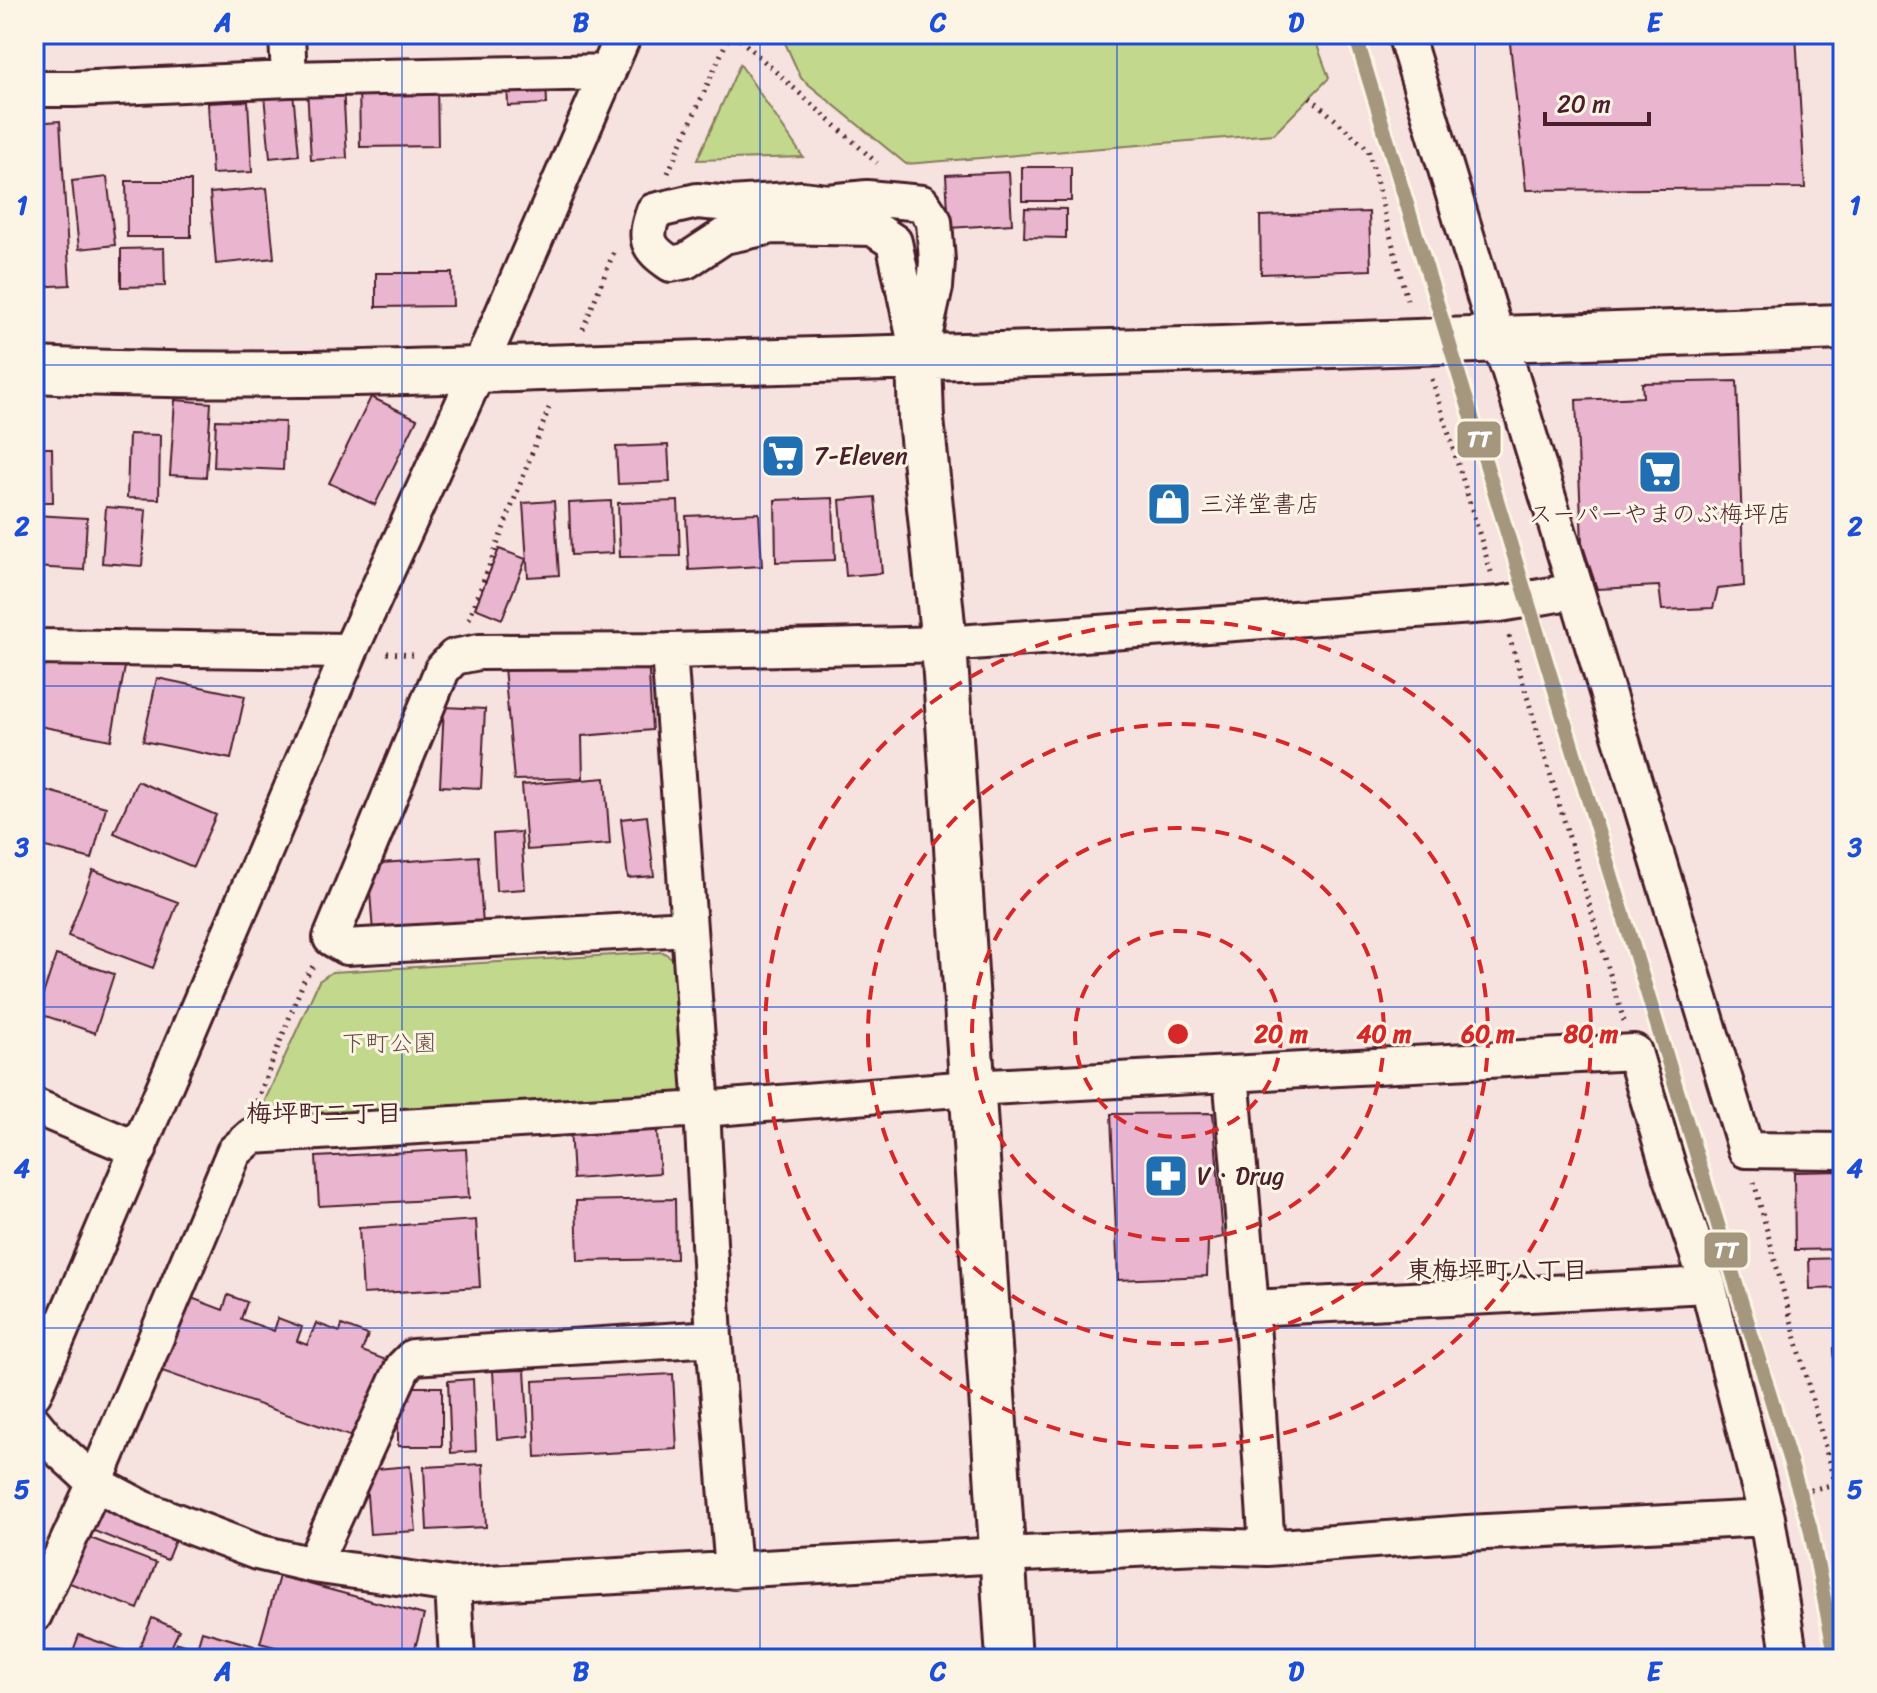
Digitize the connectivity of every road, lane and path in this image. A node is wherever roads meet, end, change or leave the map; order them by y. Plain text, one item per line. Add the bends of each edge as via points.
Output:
1 (287, 34) edge
2 (624, 34) edge
3 (732, 34) edge
4 (1405, 34) edge
5 (608, 72) junction
6 (289, 79) junction
7 (34, 89) edge
8 (1310, 97) dead end
9 (887, 172) dead end
10 (667, 174) dead end
11 (1408, 304) dead end
12 (1843, 327) edge
13 (1498, 340) junction
14 (919, 359) junction
15 (1429, 367) dead end
16 (34, 370) edge
17 (478, 371) junction
18 (551, 403) dead end
19 (1575, 591) junction
20 (1500, 604) junction
21 (944, 644) junction
22 (34, 647) edge
23 (350, 651) junction
24 (669, 651) junction
25 (454, 657) junction
26 (688, 928) junction
27 (331, 938) junction
28 (1634, 1052) junction
29 (1231, 1074) junction
30 (971, 1088) junction
31 (34, 1106) edge
32 (702, 1109) junction
33 (252, 1136) junction
34 (139, 1150) junction
35 (1746, 1150) junction
36 (1843, 1151) edge
37 (1708, 1285) junction
38 (1251, 1308) junction
39 (714, 1338) junction
40 (34, 1393) edge
41 (34, 1423) edge
42 (95, 1483) junction
43 (1823, 1487) dead end
44 (1767, 1518) junction
45 (1267, 1548) junction
46 (1003, 1555) junction
47 (313, 1565) junction
48 (733, 1571) junction
49 (453, 1585) junction
50 (34, 1615) edge
51 (457, 1659) edge
52 (1009, 1659) edge
53 (1790, 1659) edge

1 - 6 street
2 - 5 street
3 - 9 path
3 - 10 path
4 - 13 street
5 - 6 street
5 - 17 street
6 - 7 street
8 - 11 path via 1368,149
12 - 13 street
13 - 14 street
13 - 19 street
14 - 14 street via 894,242 873,228 773,226 724,236 686,261 671,264 652,251 647,231 654,211 697,201 867,198 922,203 934,221 937,261
14 - 17 street
14 - 21 street
15 - 20 path
16 - 17 street via 201,376
17 - 23 street
18 - 25 path
19 - 20 street
19 - 35 street
20 - 21 street
20 - 28 path
21 - 24 street
21 - 30 street
22 - 23 street
23 - 25 path
23 - 34 street
24 - 25 street via 479,652
24 - 26 street
25 - 27 street via 442,670
26 - 27 street via 346,947
26 - 32 street
27 - 33 path via 304,980 250,1120
28 - 29 street
28 - 37 street
29 - 30 street
29 - 38 street
30 - 32 street
30 - 46 street
31 - 34 street
32 - 33 street
32 - 39 street
33 - 42 street via 234,1152
34 - 40 street
35 - 36 street
35 - 43 path via 1835,1484
37 - 38 street
37 - 44 street
38 - 45 street
39 - 47 street via 413,1357 403,1367
39 - 48 street
41 - 42 street
42 - 47 street via 144,1509 257,1552
42 - 50 street
44 - 45 street
44 - 53 street
45 - 46 street
46 - 48 street
46 - 52 street
47 - 49 street
48 - 49 street
49 - 51 street

